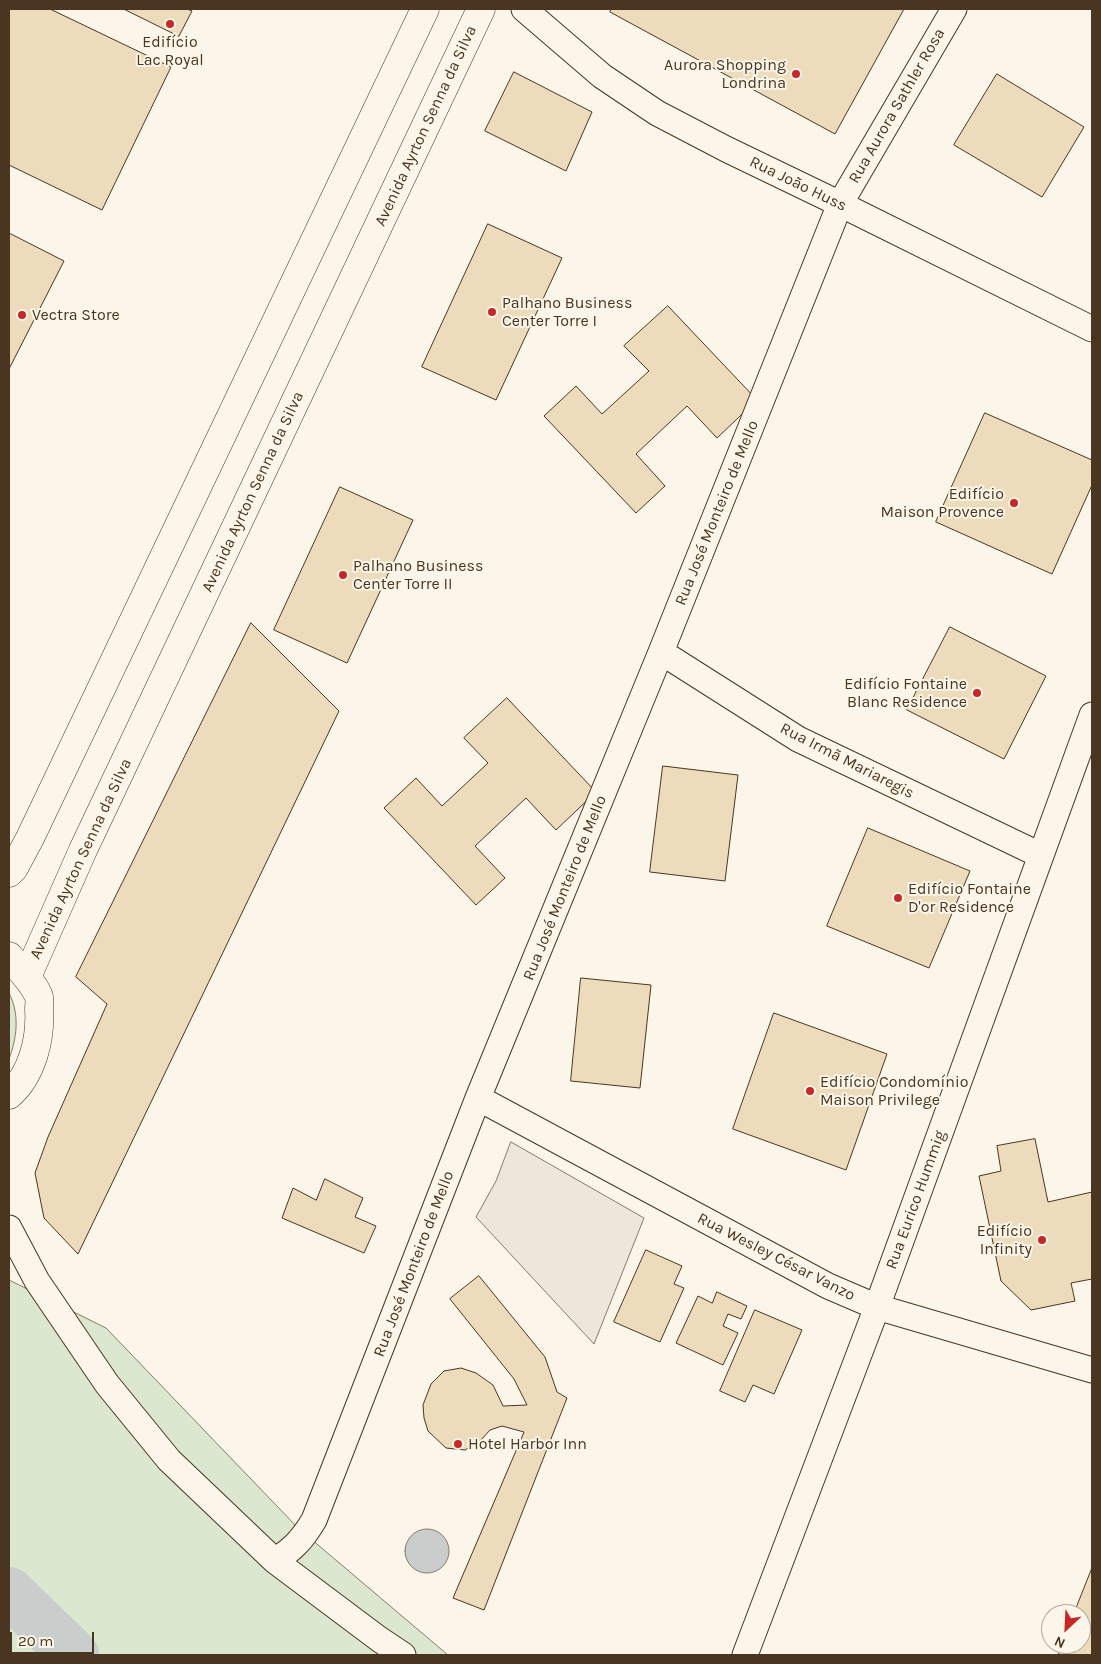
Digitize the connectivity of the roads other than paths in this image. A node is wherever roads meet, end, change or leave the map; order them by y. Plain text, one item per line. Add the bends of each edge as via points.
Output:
1 (425, 9) edge
2 (481, 9) edge
3 (524, 9) edge
4 (954, 9) edge
5 (840, 204) junction
6 (1092, 329) edge
7 (661, 652) junction
8 (1092, 715) edge
9 (1040, 855) junction
10 (9, 873) edge
11 (9, 956) edge
12 (27, 977) junction
13 (9, 1095) edge
14 (478, 1098) junction
15 (9, 1228) edge
16 (878, 1307) junction
17 (1092, 1370) edge
18 (275, 1561) junction
19 (403, 1655) edge
20 (745, 1655) edge

1 - 10 main road via 34,829
2 - 12 main road, Avenida Ayrton Senna da Silva via 83,850
3 - 5 street, Rua João Huss via 602,76 657,113
4 - 5 street, Rua Aurora Sathler Rosa
5 - 6 street, Rua João Huss
5 - 7 street, Rua José Monteiro de Mello
7 - 9 street, Rua Irmã Mariaregis via 798,739
7 - 14 street, Rua José Monteiro de Mello
8 - 9 street, Rua Eurico Hummig
9 - 16 street, Rua Eurico Hummig
11 - 12 main road
12 - 13 main road via 39,997 40,1026 32,1059
14 - 16 street, Rua Wesley César Vanzo via 828,1286
14 - 18 street, Rua José Monteiro de Mello via 314,1520 304,1537
15 - 18 street via 37,1281 107,1384 169,1460
16 - 17 street, Rua Wesley César Vanzo
16 - 20 street, Rua Eurico Hummig
18 - 19 street

